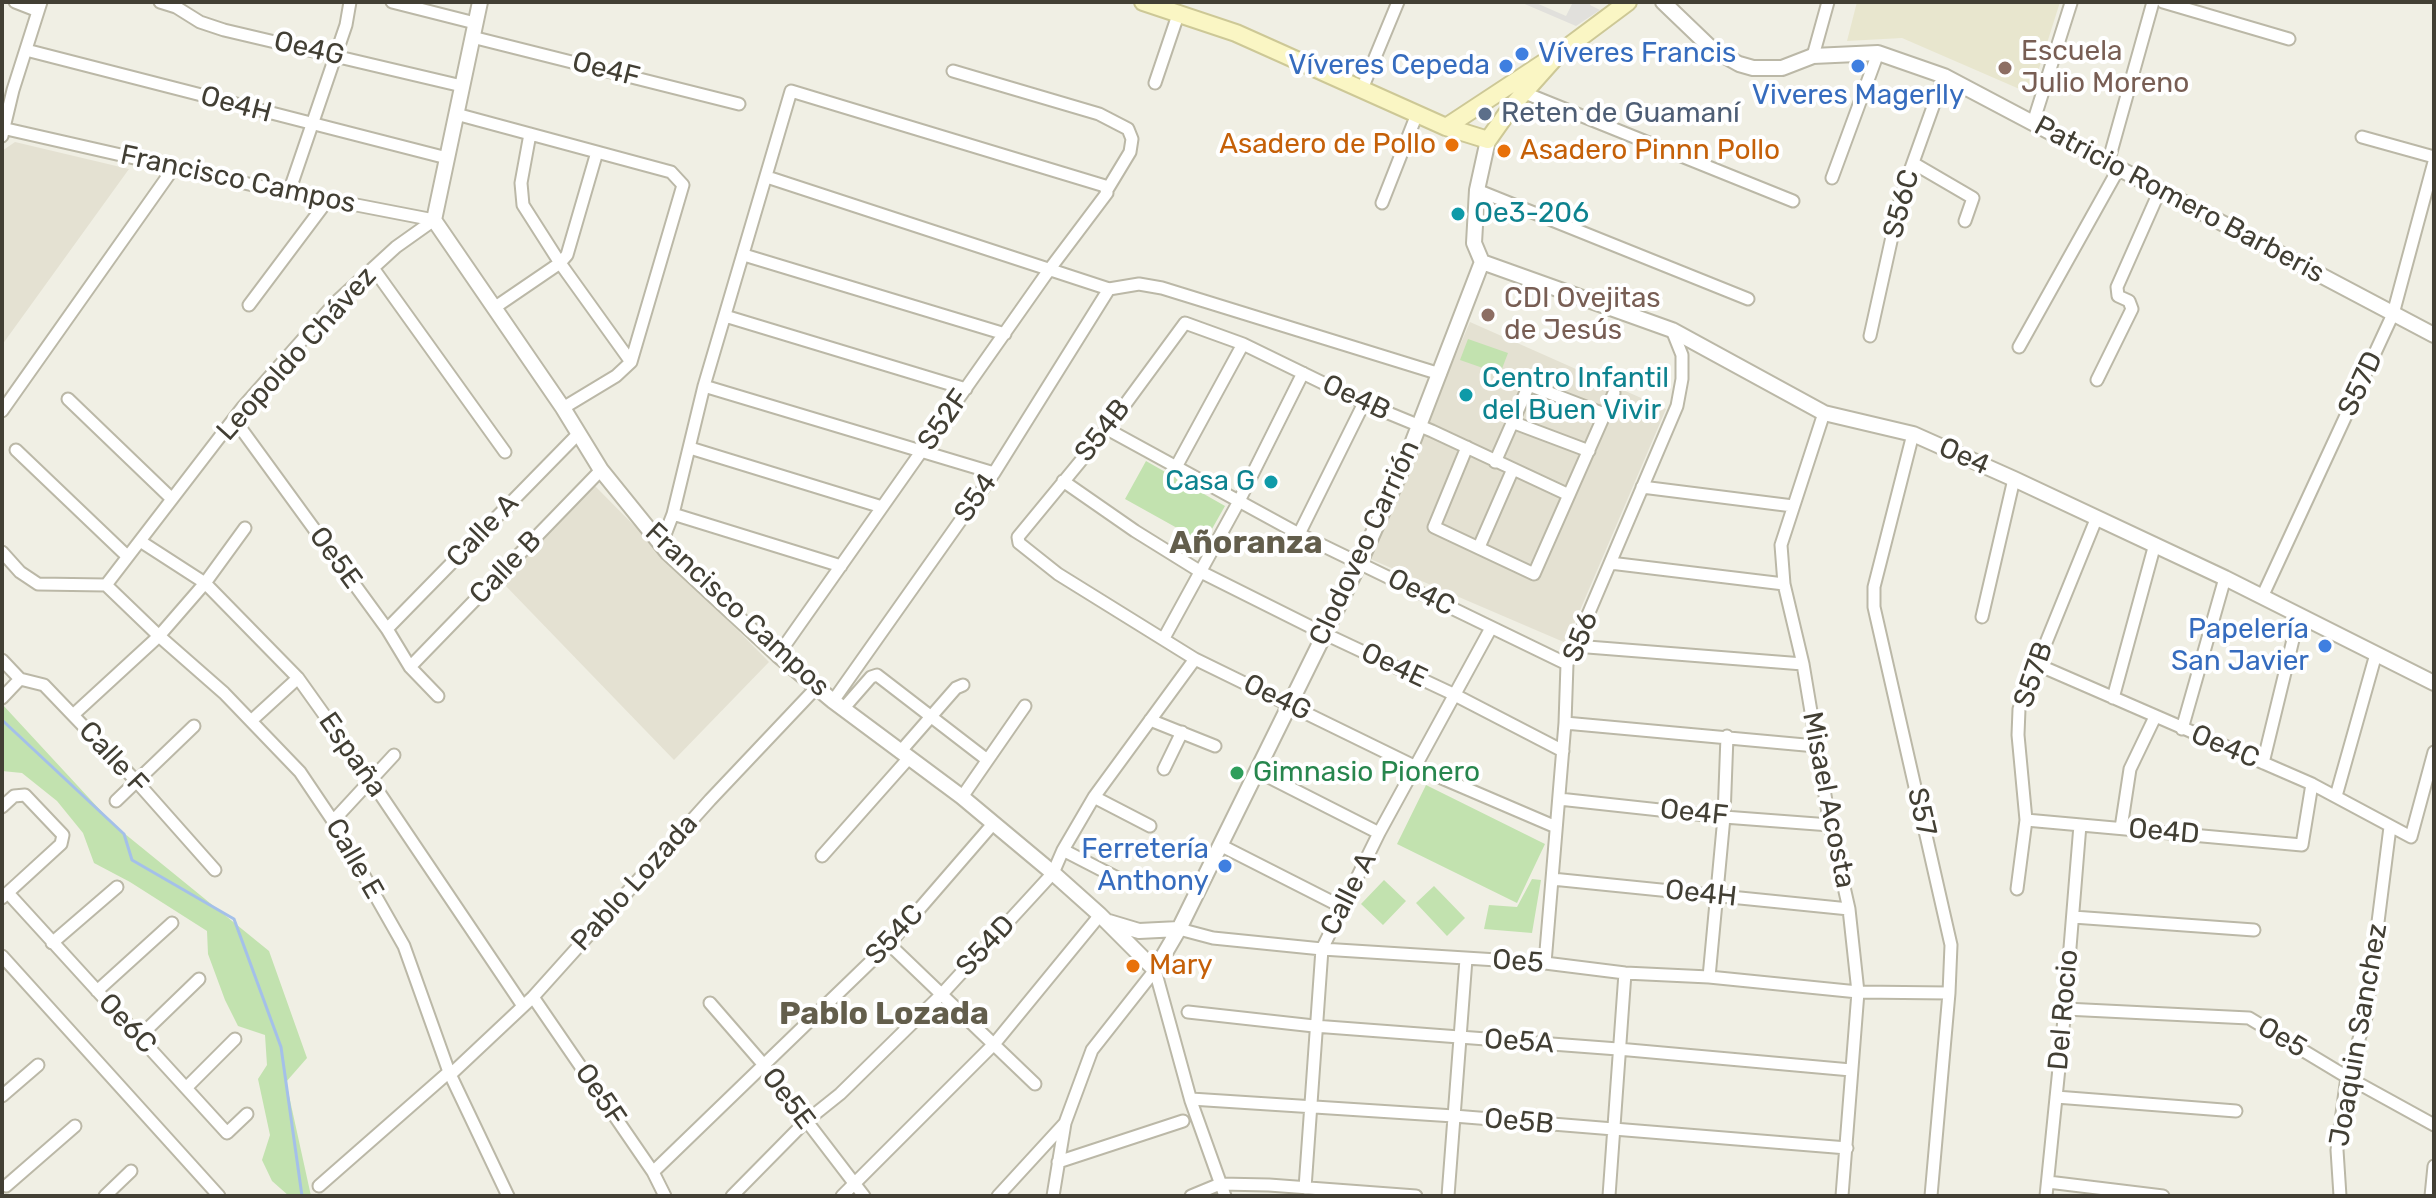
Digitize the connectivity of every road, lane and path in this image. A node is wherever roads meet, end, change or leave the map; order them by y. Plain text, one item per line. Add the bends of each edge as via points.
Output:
1 (15, 2) edge
2 (160, 2) edge
3 (350, 2) edge
4 (392, 2) edge
5 (480, 2) edge
6 (1143, 2) edge
7 (1398, 2) edge
8 (1628, 2) edge
9 (1663, 2) edge
10 (1828, 2) edge
11 (2153, 2) edge
12 (2163, 2) edge
13 (2071, 3) edge
14 (39, 7) edge
15 (1174, 8) edge
16 (474, 30) junction
17 (2289, 39) dead end
18 (26, 50) junction
19 (1561, 51) junction
20 (1878, 53) junction
21 (336, 55) junction
22 (1813, 56) junction
23 (953, 71) dead end
24 (1944, 76) junction
25 (1155, 83) dead end
26 (462, 86) junction
27 (7, 88) edge
28 (1362, 89) junction
29 (1497, 92) junction
30 (1525, 93) junction
31 (739, 104) dead end
32 (1512, 106) junction
33 (456, 114) junction
34 (1417, 114) junction
35 (2033, 123) junction
36 (312, 124) junction
37 (1446, 127) junction
38 (3, 131) edge
39 (530, 134) junction
40 (2362, 137) dead end
41 (1488, 140) junction
42 (597, 152) junction
43 (447, 158) junction
44 (2434, 159) edge
45 (1913, 163) junction
46 (175, 166) junction
47 (2114, 166) junction
48 (767, 177) junction
49 (1832, 178) dead end
50 (1106, 188) junction
51 (1477, 190) junction
52 (2160, 190) junction
53 (289, 192) junction
54 (327, 201) junction
55 (1793, 201) dead end
56 (1382, 203) dead end
57 (434, 220) junction
58 (1965, 221) dead end
59 (744, 255) junction
60 (1482, 262) junction
61 (560, 263) junction
62 (373, 268) junction
63 (1049, 270) junction
64 (1109, 289) junction
65 (1748, 299) dead end
66 (249, 305) dead end
67 (494, 308) junction
68 (2393, 314) junction
69 (725, 316) junction
70 (1185, 323) joint
71 (1672, 330) junction
72 (1005, 334) junction
73 (2434, 335) edge
74 (1870, 336) dead end
75 (1243, 344) junction
76 (2019, 347) dead end
77 (631, 362) junction
78 (1303, 373) junction
79 (1440, 374) junction
80 (2097, 380) dead end
81 (704, 386) junction
82 (966, 389) junction
83 (1614, 393) dead end
84 (68, 399) dead end
85 (1364, 403) junction
86 (563, 408) junction
87 (2, 411) edge
88 (1824, 413) junction
89 (1604, 414) junction
90 (234, 419) junction
91 (1512, 422) junction
92 (1420, 427) junction
93 (1107, 429) junction
94 (579, 433) junction
95 (1913, 434) junction
96 (1467, 447) junction
97 (690, 448) junction
98 (16, 450) dead end
99 (922, 451) junction
100 (1589, 451) junction
101 (505, 452) dead end
102 (1495, 462) junction
103 (1176, 467) junction
104 (1513, 469) junction
105 (601, 470) junction
106 (994, 473) junction
107 (2014, 479) junction
108 (1063, 481) junction
109 (1642, 487) junction
110 (1569, 495) junction
111 (172, 499) junction
112 (1238, 503) junction
113 (1793, 506) junction
114 (882, 507) junction
115 (673, 514) junction
116 (2097, 517) junction
117 (245, 528) dead end
118 (1299, 534) junction
119 (1018, 537) joint
120 (140, 541) junction
121 (2155, 544) junction
122 (661, 545) junction
123 (1479, 547) junction
124 (2, 552) edge
125 (127, 556) junction
126 (1360, 562) junction
127 (1610, 563) junction
128 (841, 566) junction
129 (1201, 572) junction
130 (2225, 578) junction
131 (205, 583) junction
132 (1784, 584) junction
133 (106, 585) junction
134 (2262, 597) junction
135 (2299, 615) junction
136 (1982, 617) dead end
137 (1491, 628) junction
138 (387, 629) junction
139 (1323, 633) junction
140 (159, 636) junction
141 (1164, 638) junction
142 (1575, 646) junction
143 (2376, 654) junction
144 (778, 655) junction
145 (1195, 659) junction
146 (2, 660) edge
147 (1567, 664) junction
148 (1803, 664) junction
149 (2036, 664) junction
150 (410, 667) junction
151 (298, 678) junction
152 (20, 679) junction
153 (2434, 683) edge
154 (963, 685) dead end
155 (816, 688) junction
156 (1453, 694) junction
157 (438, 696) dead end
158 (2, 698) edge
159 (2113, 698) junction
160 (1290, 704) junction
161 (838, 705) junction
162 (1025, 706) dead end
163 (73, 715) junction
164 (2155, 717) junction
165 (932, 718) junction
166 (1150, 720) junction
167 (251, 721) junction
168 (1565, 723) junction
169 (194, 726) dead end
170 (2182, 729) junction
171 (1182, 732) junction
172 (1727, 736) junction
173 (1215, 746) dead end
174 (1816, 746) junction
175 (1563, 751) junction
176 (2434, 752) edge
177 (394, 755) dead end
178 (904, 755) junction
179 (986, 759) junction
180 (2263, 763) junction
181 (1416, 767) junction
182 (1164, 769) dead end
183 (1257, 771) junction
184 (370, 779) junction
185 (137, 782) junction
186 (2312, 784) junction
187 (2336, 796) junction
188 (962, 797) junction
189 (1094, 797) junction
190 (1559, 799) junction
191 (116, 801) dead end
192 (2, 807) edge
193 (1724, 817) junction
194 (2026, 820) junction
195 (333, 821) junction
196 (992, 825) junction
197 (1830, 825) junction
198 (2080, 825) junction
199 (1150, 826) dead end
200 (1556, 827) junction
201 (2390, 827) junction
202 (2121, 828) junction
203 (1379, 833) junction
204 (1220, 845) junction
205 (1063, 850) junction
206 (822, 856) dead end
207 (215, 870) dead end
208 (1053, 873) junction
209 (1552, 879) junction
210 (1127, 883) dead end
211 (117, 887) dead end
212 (2017, 889) dead end
213 (1717, 895) junction
214 (5, 896) edge
215 (1342, 907) junction
216 (1849, 909) junction
217 (2073, 917) junction
218 (1103, 918) junction
219 (172, 923) dead end
220 (1179, 929) junction
221 (2254, 930) dead end
222 (52, 943) junction
223 (889, 944) junction
224 (1322, 949) junction
225 (2, 956) edge
226 (1466, 959) junction
227 (1545, 963) junction
228 (1155, 970) junction
229 (1625, 973) junction
230 (1709, 977) junction
231 (199, 979) dead end
232 (97, 991) junction
233 (1858, 992) junction
234 (1949, 993) junction
235 (941, 995) junction
236 (533, 997) junction
237 (710, 1003) dead end
238 (523, 1006) junction
239 (2065, 1009) junction
240 (1188, 1012) dead end
241 (1314, 1026) junction
242 (139, 1037) junction
243 (1461, 1037) junction
244 (235, 1039) dead end
245 (995, 1043) junction
246 (1618, 1049) junction
247 (763, 1064) junction
248 (38, 1065) dead end
249 (1851, 1070) junction
250 (450, 1074) junction
251 (2347, 1077) junction
252 (1035, 1084) dead end
253 (186, 1088) junction
254 (2, 1096) edge
255 (2056, 1097) junction
256 (1191, 1099) junction
257 (1310, 1108) junction
258 (2236, 1111) dead end
259 (247, 1114) dead end
260 (1454, 1116) junction
261 (1183, 1121) dead end
262 (805, 1122) junction
263 (1065, 1123) junction
264 (2434, 1125) edge
265 (75, 1126) dead end
266 (1615, 1130) junction
267 (1847, 1148) junction
268 (1058, 1162) junction
269 (2434, 1166) edge
270 (131, 1171) dead end
271 (653, 1172) junction
272 (2048, 1182) junction
273 (854, 1183) junction
274 (4, 1184) edge
275 (1220, 1184) junction
276 (319, 1186) dead end
277 (1305, 1188) junction
278 (14, 1196) edge
279 (105, 1196) edge
280 (219, 1196) edge
281 (508, 1196) edge
282 (665, 1196) edge
283 (732, 1196) edge
284 (842, 1196) edge
285 (864, 1196) edge
286 (998, 1196) edge
287 (1053, 1196) edge
288 (1191, 1196) edge
289 (1225, 1196) edge
290 (1416, 1196) edge
291 (1448, 1196) edge
292 (1609, 1196) edge
293 (1842, 1196) edge
294 (1931, 1196) edge
295 (2046, 1196) edge
296 (2163, 1196) edge
297 (2340, 1196) edge
298 (2431, 1196) edge

1 - 14 street
2 - 21 street, Oe4G via 224,30
3 - 21 street
4 - 16 street, Oe4F
5 - 16 street
6 - 15 main road
7 - 28 street
8 - 19 main road
9 - 22 street, Patricio Romero Barberis via 1712,49 1739,64 1782,68
10 - 22 street
11 - 47 street
12 - 17 street
13 - 35 street
14 - 18 street
15 - 25 street
15 - 28 main road
16 - 26 street
16 - 31 street, Oe4F
18 - 27 street
18 - 36 street, Oe4H
19 - 29 main road
19 - 30 main road
20 - 22 street, Patricio Romero Barberis
20 - 24 street, Patricio Romero Barberis
20 - 49 street
21 - 26 street, Oe4G
21 - 36 street
23 - 50 street, S52F via 1099,114 1128,129 1130,152
24 - 35 street, Patricio Romero Barberis
24 - 45 street, S56C
26 - 33 street
27 - 38 street
28 - 34 main road
29 - 32 main road
29 - 37 main road
30 - 32 main road
30 - 55 street
32 - 41 main road
33 - 39 street
33 - 43 street
34 - 37 main road
34 - 56 street
35 - 47 street, Patricio Romero Barberis
36 - 43 street, Oe4H
36 - 53 street
37 - 41 main road
38 - 46 street, Francisco Campos
39 - 42 street
39 - 61 street via 521,183 523,205
40 - 44 street
41 - 51 street
42 - 61 street via 567,255
42 - 77 street via 671,172 683,185
43 - 57 street
44 - 68 street, S57D
45 - 58 street via 1973,198
45 - 74 street, S56C
46 - 53 street, Francisco Campos
46 - 87 street
47 - 52 street, Patricio Romero Barberis
47 - 76 street
48 - 50 street via 794,90
48 - 59 street
48 - 63 street
50 - 63 street, S52F
51 - 60 street via 1474,243
51 - 65 street
52 - 68 street, Patricio Romero Barberis
52 - 80 street via 2117,287 2118,296 2132,309
53 - 54 street, Francisco Campos
54 - 57 street, Francisco Campos
54 - 66 street
57 - 62 street, Leopoldo Chávez
57 - 67 street, Francisco Campos
59 - 69 street
59 - 72 street
60 - 71 street, Oe4
60 - 79 street, Clodoveo Carrión
61 - 67 street
61 - 77 street
62 - 90 street, Leopoldo Chávez via 336,302
62 - 101 street
63 - 64 street
63 - 72 street, S52F
64 - 79 street via 1139,284 1162,288
64 - 106 street, S54
67 - 86 street, Francisco Campos
68 - 73 street, Patricio Romero Barberis
68 - 134 street, S57D
69 - 81 street
69 - 82 street
70 - 75 street, Oe4B
70 - 93 street, S54B
71 - 88 street, Oe4
71 - 109 street, S56 via 1682,355 1677,406
72 - 82 street, S52F
75 - 78 street, Oe4B
75 - 103 street
77 - 86 street
78 - 85 street, Oe4B
78 - 112 street
79 - 92 street, Clodoveo Carrión
81 - 97 street
81 - 99 street
82 - 99 street, S52F
83 - 89 street
84 - 111 street
85 - 92 street, Oe4B
85 - 118 street
86 - 94 street, Francisco Campos
88 - 95 street, Oe4
88 - 113 street, Misael Acosta
89 - 91 street via 1529,385
89 - 100 street
90 - 111 street, Leopoldo Chávez
90 - 138 street, Oe5E
91 - 100 street
91 - 102 street
92 - 96 street, Oe4B
92 - 126 street, Clodoveo Carrión
93 - 103 street, Oe4C
93 - 108 street, S54B
94 - 105 street, Francisco Campos
94 - 138 street, Calle A
95 - 107 street, Oe4
95 - 234 street, S57 via 1874,587 1874,607 1951,945
96 - 102 street, Oe4B
96 - 123 street via 1433,524
97 - 114 street
97 - 115 street
98 - 125 street
99 - 106 street
99 - 114 street, S52F
100 - 110 street
102 - 104 street, Oe4B
103 - 112 street, Oe4C
104 - 110 street, Oe4B
104 - 123 street
105 - 122 street, Francisco Campos
105 - 150 street, Calle B
106 - 161 street, S54
107 - 116 street, Oe4
107 - 136 street
108 - 119 street, S54B
108 - 129 street, Oe4E
109 - 113 street
109 - 127 street, S56
110 - 123 street via 1534,574
111 - 120 street, Leopoldo Chávez
112 - 118 street, Oe4C
112 - 129 street
113 - 132 street, Misael Acosta via 1781,545
114 - 128 street, S52F
115 - 122 street
115 - 128 street
116 - 121 street, Oe4
116 - 149 street, S57B
117 - 131 street
118 - 126 street, Oe4C
119 - 141 street, Oe4G via 1058,574
120 - 125 street, Leopoldo Chávez
120 - 131 street, España
121 - 130 street, Oe4
121 - 159 street
122 - 144 street, Francisco Campos
124 - 133 street via 38,584
125 - 133 street, Leopoldo Chávez
126 - 137 street, Oe4C
126 - 139 street, Clodoveo Carrión
127 - 132 street
127 - 142 street, S56
128 - 144 street, S52F
129 - 139 street, Oe4E
129 - 141 street
130 - 134 street, Oe4
130 - 170 street
131 - 140 street
131 - 151 street, España
132 - 148 street, Misael Acosta
133 - 140 street, Calle E
134 - 135 street, Oe4
135 - 143 street, Oe4
135 - 180 street
137 - 147 street, Oe4C
137 - 156 street, Calle A
138 - 150 street, Oe5E
139 - 156 street, Oe4E
139 - 160 street, Clodoveo Carrión
140 - 163 street
140 - 167 street, Calle E
141 - 145 street, Oe4G
142 - 147 street, S56
142 - 148 street
143 - 153 street, Oe4
143 - 187 street
144 - 155 street, Francisco Campos
145 - 160 street, Oe4G
145 - 166 street, S54D
146 - 152 street, Calle F
147 - 168 street, S56
148 - 174 street, Misael Acosta
149 - 159 street, Oe4C
149 - 194 street, S57B via 2019,709
150 - 157 street, Oe5E
151 - 167 street
151 - 184 street, España
152 - 158 street
152 - 163 street, Calle F via 41,683
154 - 165 street
155 - 161 street, Francisco Campos
155 - 236 street, Pablo Lozada
156 - 175 street, Oe4E
156 - 181 street, Calle A
159 - 164 street, Oe4C
160 - 181 street, Oe4G
160 - 183 street, Clodoveo Carrión
161 - 165 street via 877,675
161 - 178 street, Francisco Campos
162 - 179 street
163 - 185 street, Calle F
164 - 170 street, Oe4C
164 - 202 street via 2130,769
165 - 178 street
165 - 179 street
166 - 171 street
166 - 189 street, S54D
167 - 195 street, Calle E via 300,772
168 - 172 street
168 - 175 street, S56
169 - 185 street
170 - 180 street, Oe4C
171 - 173 street
171 - 182 street
172 - 174 street
172 - 193 street
174 - 197 street, Misael Acosta
175 - 190 street, S56
176 - 201 street, Oe4C via 2411,837
177 - 184 street
178 - 188 street, Francisco Campos
178 - 206 street
179 - 188 street
180 - 186 street, Oe4C
181 - 200 street, Oe4G
181 - 203 street, Calle A
183 - 203 street
183 - 204 street, Clodoveo Carrión
184 - 195 street
184 - 238 street, España
185 - 191 street
185 - 207 street, Calle F
186 - 187 street, Oe4C
186 - 202 street, Oe4D via 2302,845
187 - 201 street, Oe4C
188 - 196 street, Francisco Campos
189 - 199 street
189 - 205 street, S54D
190 - 193 street, Oe4F
190 - 200 street, S56
192 - 214 street via 14,796 25,795 63,835 61,844
193 - 197 street, Oe4F
193 - 213 street
194 - 198 street, Oe4D
194 - 212 street, S57B
195 - 250 street, Calle E via 404,946
196 - 208 street, Francisco Campos
196 - 223 street, S54C
197 - 216 street, Misael Acosta
198 - 202 street, Oe4D
198 - 217 street, Del Rocio
200 - 209 street, S56
201 - 251 street, Joaquin Sanchez via 2366,1017
203 - 215 street, Calle A
204 - 215 street
204 - 220 street, Clodoveo Carrión
205 - 208 street, S54D
205 - 210 street
208 - 218 street, Francisco Campos
208 - 235 street, S54D
209 - 213 street, Oe4H
209 - 227 street, S56
211 - 222 street
213 - 216 street, Oe4H
213 - 230 street
214 - 222 street, Oe6C
215 - 224 street, Calle A
216 - 233 street, Misael Acosta
217 - 221 street
217 - 239 street, Del Rocio
218 - 220 street via 1139,931
218 - 228 street, Francisco Campos
218 - 245 street
219 - 232 street
220 - 224 street, Oe5 via 1213,938
220 - 228 street, Clodoveo Carrión
222 - 232 street, Oe6C
223 - 235 street
223 - 247 street, S54C
224 - 226 street, Oe5
224 - 241 street, Calle A
225 - 280 street
226 - 227 street, Oe5
226 - 243 street
227 - 229 street, Oe5
228 - 256 street, Francisco Campos
228 - 263 street via 1092,1050
229 - 230 street, Oe5
229 - 246 street
230 - 233 street, Oe5
231 - 242 street
232 - 242 street, Oe6C
233 - 234 street, Oe5
233 - 249 street, Misael Acosta
234 - 294 street, S57
235 - 245 street
235 - 262 street, S54D
236 - 238 street, Pablo Lozada
236 - 271 street, Oe5F
237 - 247 street, Oe5E
238 - 250 street, Pablo Lozada
239 - 251 street, Oe5 via 2249,1018
239 - 255 street, Del Rocio
240 - 241 street, Oe5A
241 - 243 street, Oe5A
241 - 257 street, Calle A
242 - 253 street, Oe6C
243 - 246 street, Oe5A
243 - 260 street
244 - 253 street
245 - 252 street
245 - 273 street
246 - 249 street, Oe5A
246 - 266 street
247 - 262 street, Oe5E
247 - 271 street, S54C
248 - 254 street
249 - 267 street, Misael Acosta
250 - 276 street, Pablo Lozada
250 - 281 street, Calle E
251 - 264 street, Oe5
251 - 297 street, Joaquin Sanchez via 2337,1150
253 - 259 street, Oe6C via 227,1133
255 - 258 street
255 - 272 street, Del Rocio
256 - 257 street, Oe5B
256 - 275 street, Francisco Campos
257 - 260 street, Oe5B
257 - 277 street, Calle A
260 - 266 street, Oe5B
260 - 291 street
261 - 268 street
262 - 273 street, Oe5E
262 - 283 street, S54D
263 - 268 street
263 - 286 street
265 - 274 street
266 - 267 street, Oe5B
266 - 292 street
267 - 293 street, Misael Acosta
268 - 287 street
269 - 298 street
270 - 279 street
271 - 282 street, Oe5F
272 - 295 street, Del Rocio
272 - 296 street
273 - 284 street
273 - 285 street, Oe5E
274 - 278 street
275 - 277 street
275 - 288 street
275 - 289 street, Francisco Campos
277 - 290 street

